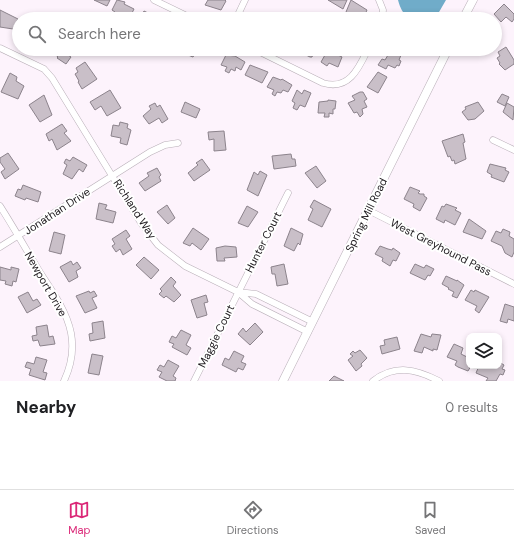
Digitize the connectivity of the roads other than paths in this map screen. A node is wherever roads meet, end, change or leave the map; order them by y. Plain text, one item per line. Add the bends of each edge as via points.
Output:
1 (154, 0) edge
2 (245, 0) edge
3 (379, 0) edge
4 (473, 0) edge
5 (179, 12) edge
6 (239, 12) edge
7 (383, 12) edge
8 (467, 12) edge
9 (0, 48) edge
10 (12, 54) edge
11 (17, 56) edge
12 (268, 56) edge
13 (364, 56) edge
14 (445, 56) edge
15 (494, 140) dead end
16 (178, 143) dead end
17 (514, 150) edge
18 (113, 174) junction
19 (288, 193) dead end
20 (0, 206) edge
21 (368, 210) junction
22 (18, 236) junction
23 (0, 247) edge
24 (514, 284) edge
25 (238, 292) junction
26 (313, 322) junction
27 (308, 332) junction
28 (64, 381) edge
29 (194, 381) edge
30 (283, 381) edge
31 (373, 381) edge
32 (439, 381) edge

1 - 5 street
2 - 6 street
3 - 7 street
4 - 8 street
9 - 10 street, Richland Way
11 - 18 street, Richland Way via 44,69 52,78
12 - 13 street via 323,83 333,85 350,80
14 - 21 street, Spring Mill Road
15 - 17 street
16 - 18 street, Jonathan Drive via 159,148
18 - 22 street, Jonathan Drive
18 - 25 street, Richland Way via 141,223 162,248 185,266
19 - 25 street, Hunter Court
20 - 22 street, Newport Drive
21 - 24 street, West Greyhound Pass
21 - 26 street, Spring Mill Road
22 - 23 street, Jonathan Drive
22 - 28 street, Newport Drive via 56,298 69,326 71,362
25 - 26 street via 256,294
25 - 27 street, Richland Way via 252,304
25 - 29 street, Maggie Court
26 - 27 street, Spring Mill Road
27 - 30 street, Spring Mill Road
31 - 32 street via 384,374 401,369 417,371

